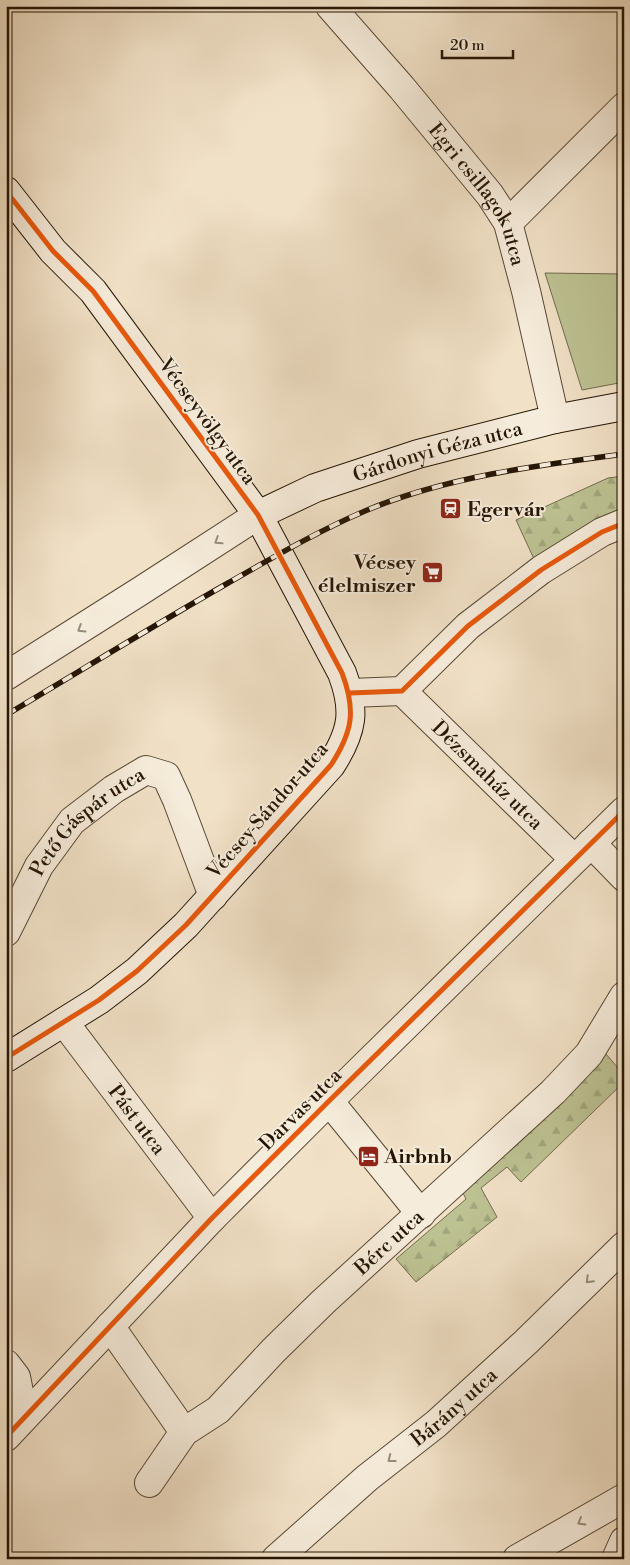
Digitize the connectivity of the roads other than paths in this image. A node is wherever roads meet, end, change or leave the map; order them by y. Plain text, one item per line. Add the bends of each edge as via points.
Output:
1 (330, 6) edge
2 (624, 107) edge
3 (6, 191) edge
4 (508, 222) junction
5 (624, 406) edge
6 (555, 419) junction
7 (258, 515) junction
8 (624, 523) edge
9 (7, 669) edge
10 (402, 691) junction
11 (350, 693) junction
12 (624, 811) edge
13 (583, 851) junction
14 (624, 877) edge
15 (213, 896) junction
16 (6, 932) edge
17 (624, 996) edge
18 (64, 1022) junction
19 (6, 1058) edge
20 (329, 1101) junction
21 (421, 1214) junction
22 (212, 1218) junction
23 (624, 1246) edge
24 (110, 1326) junction
25 (6, 1364) edge
26 (24, 1417) junction
27 (184, 1432) junction
28 (6, 1437) edge
29 (149, 1483) dead end
30 (624, 1498) edge
31 (276, 1559) edge
32 (517, 1559) edge

1 - 4 street, Egri csillagok utca via 402,88 490,195
2 - 4 street
3 - 7 street, Vécseyvölgy utca via 53,251 93,291
4 - 6 street, Egri csillagok utca
5 - 6 street, Gárdonyi Géza utca
6 - 7 street, Gárdonyi Géza utca via 409,457 315,488
7 -> 9 street
7 - 11 street, Vécseyvölgy utca
8 - 10 street via 602,532 541,570 468,626
10 - 11 street
10 - 13 street, Dézsmaház utca
11 - 15 street, Vécsey Sándor utca via 348,731 331,765
12 - 13 street, Darvas utca
13 - 14 street
13 - 20 street, Darvas utca
15 - 16 street, Pető Gáspár utca via 166,776 146,770 114,789 72,821 39,866
15 - 18 street, Vécsey Sándor utca via 137,971
17 - 21 street, Bérc utca via 589,1054 553,1092
18 - 19 street, Vécsey Sándor utca
18 - 22 street, Pást utca
20 - 21 street
20 - 22 street, Darvas utca
21 - 27 street, Bérc utca via 323,1302 218,1410
22 - 24 street, Darvas utca
23 -> 31 street, Bárány utca via 436,1424 366,1478
24 - 26 street, Darvas utca
24 - 27 street
25 - 26 street via 16,1377
26 - 28 street, Darvas utca
27 - 29 street, Bérc utca
30 -> 32 street

